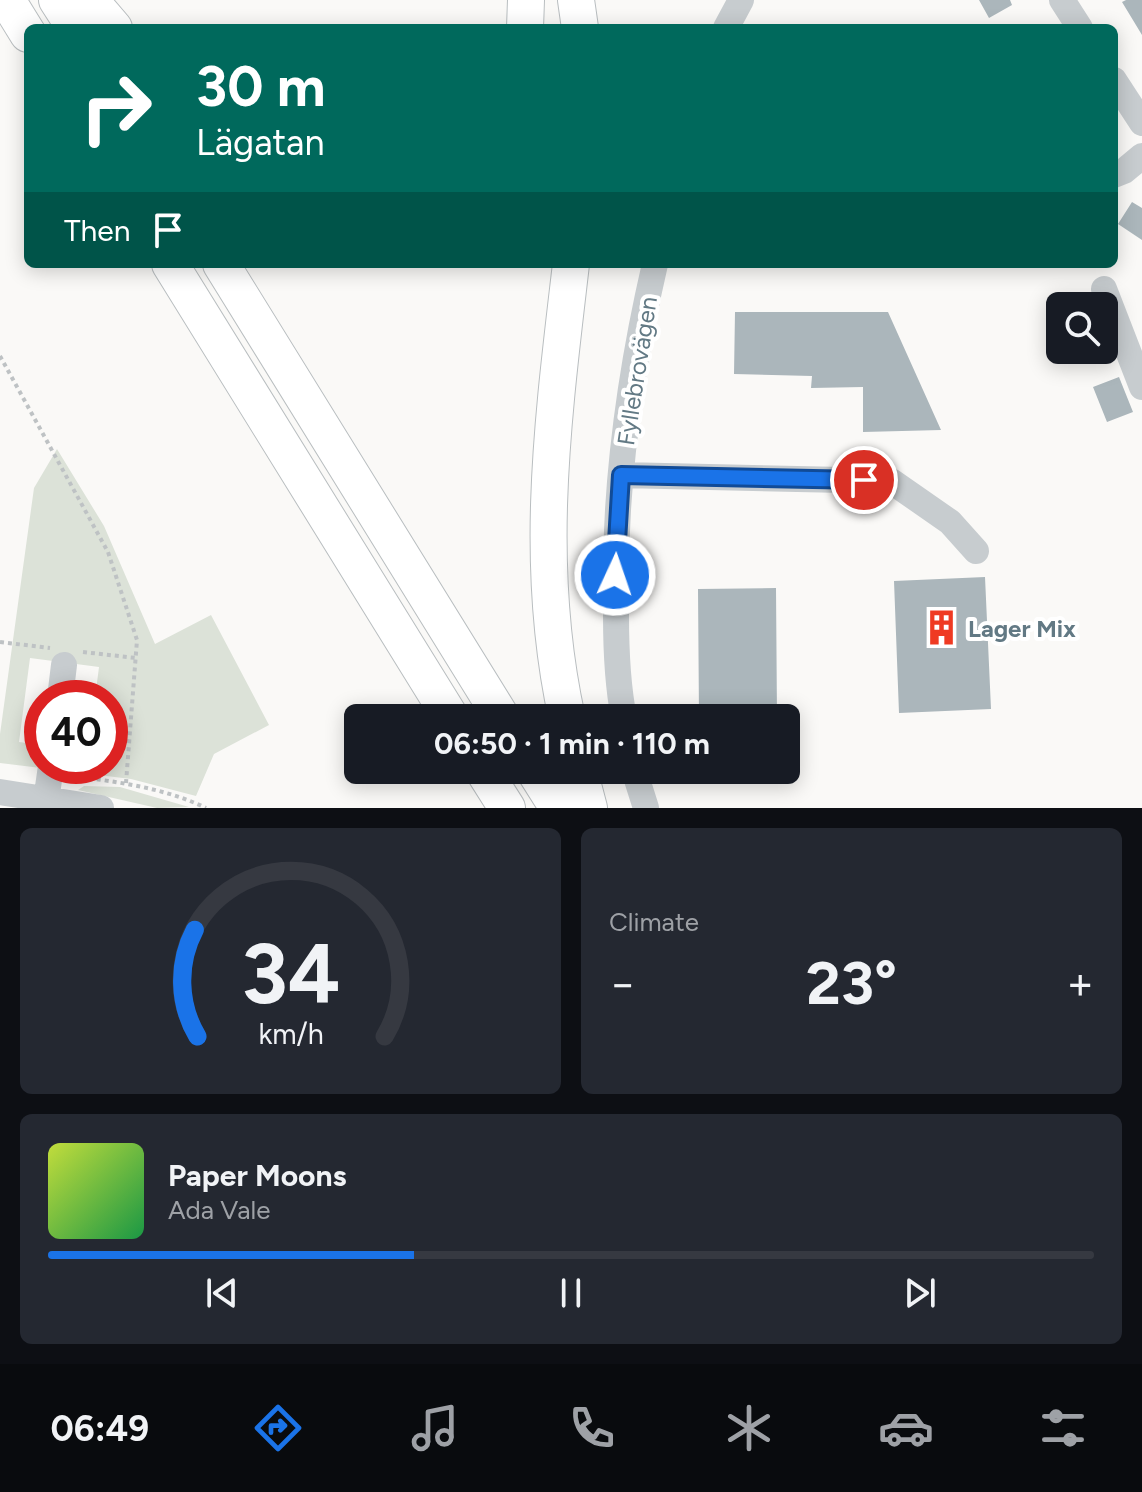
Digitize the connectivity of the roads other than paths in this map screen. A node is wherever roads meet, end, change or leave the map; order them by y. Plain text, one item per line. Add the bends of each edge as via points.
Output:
1 (7, 0) edge
2 (57, 0) edge
3 (90, 0) edge
4 (526, 0) edge
5 (576, 0) edge
6 (741, 0) edge
7 (1062, 0) edge
8 (72, 24) edge
9 (111, 24) edge
10 (525, 24) edge
11 (579, 24) edge
12 (728, 24) edge
13 (1077, 24) edge
14 (24, 28) edge
15 (1118, 86) edge
16 (1142, 123) edge
17 (1142, 156) edge
18 (1118, 173) edge
19 (172, 268) edge
20 (223, 268) edge
21 (571, 268) edge
22 (654, 268) edge
23 (1104, 289) dead end
24 (1142, 387) edge
25 (621, 475) junction
26 (976, 551) dead end
27 (64, 665) dead end
28 (62, 680) edge
29 (442, 704) edge
30 (493, 704) edge
31 (565, 704) edge
32 (621, 704) edge
33 (492, 784) edge
34 (543, 784) edge
35 (583, 784) edge
36 (638, 784) edge
37 (48, 786) edge
38 (0, 792) edge
39 (101, 808) edge
40 (507, 808) edge
41 (558, 808) edge
42 (589, 808) edge
43 (646, 808) edge

1 - 14 highway
2 - 8 highway
3 - 9 highway
4 - 10 highway
5 - 11 highway
6 - 12 street
7 - 13 street
15 - 16 street
17 - 18 street
19 - 29 highway
20 - 30 highway
21 - 31 highway via 547,493 551,628
22 - 25 street, Fyllebrovägen
23 - 24 street
25 - 26 street via 891,481 950,522
25 - 32 street, Fyllebrovägen via 615,575
27 - 28 street
33 - 40 highway
34 - 41 highway
35 - 42 highway
36 - 43 street
37 - 38 street
37 - 39 street

